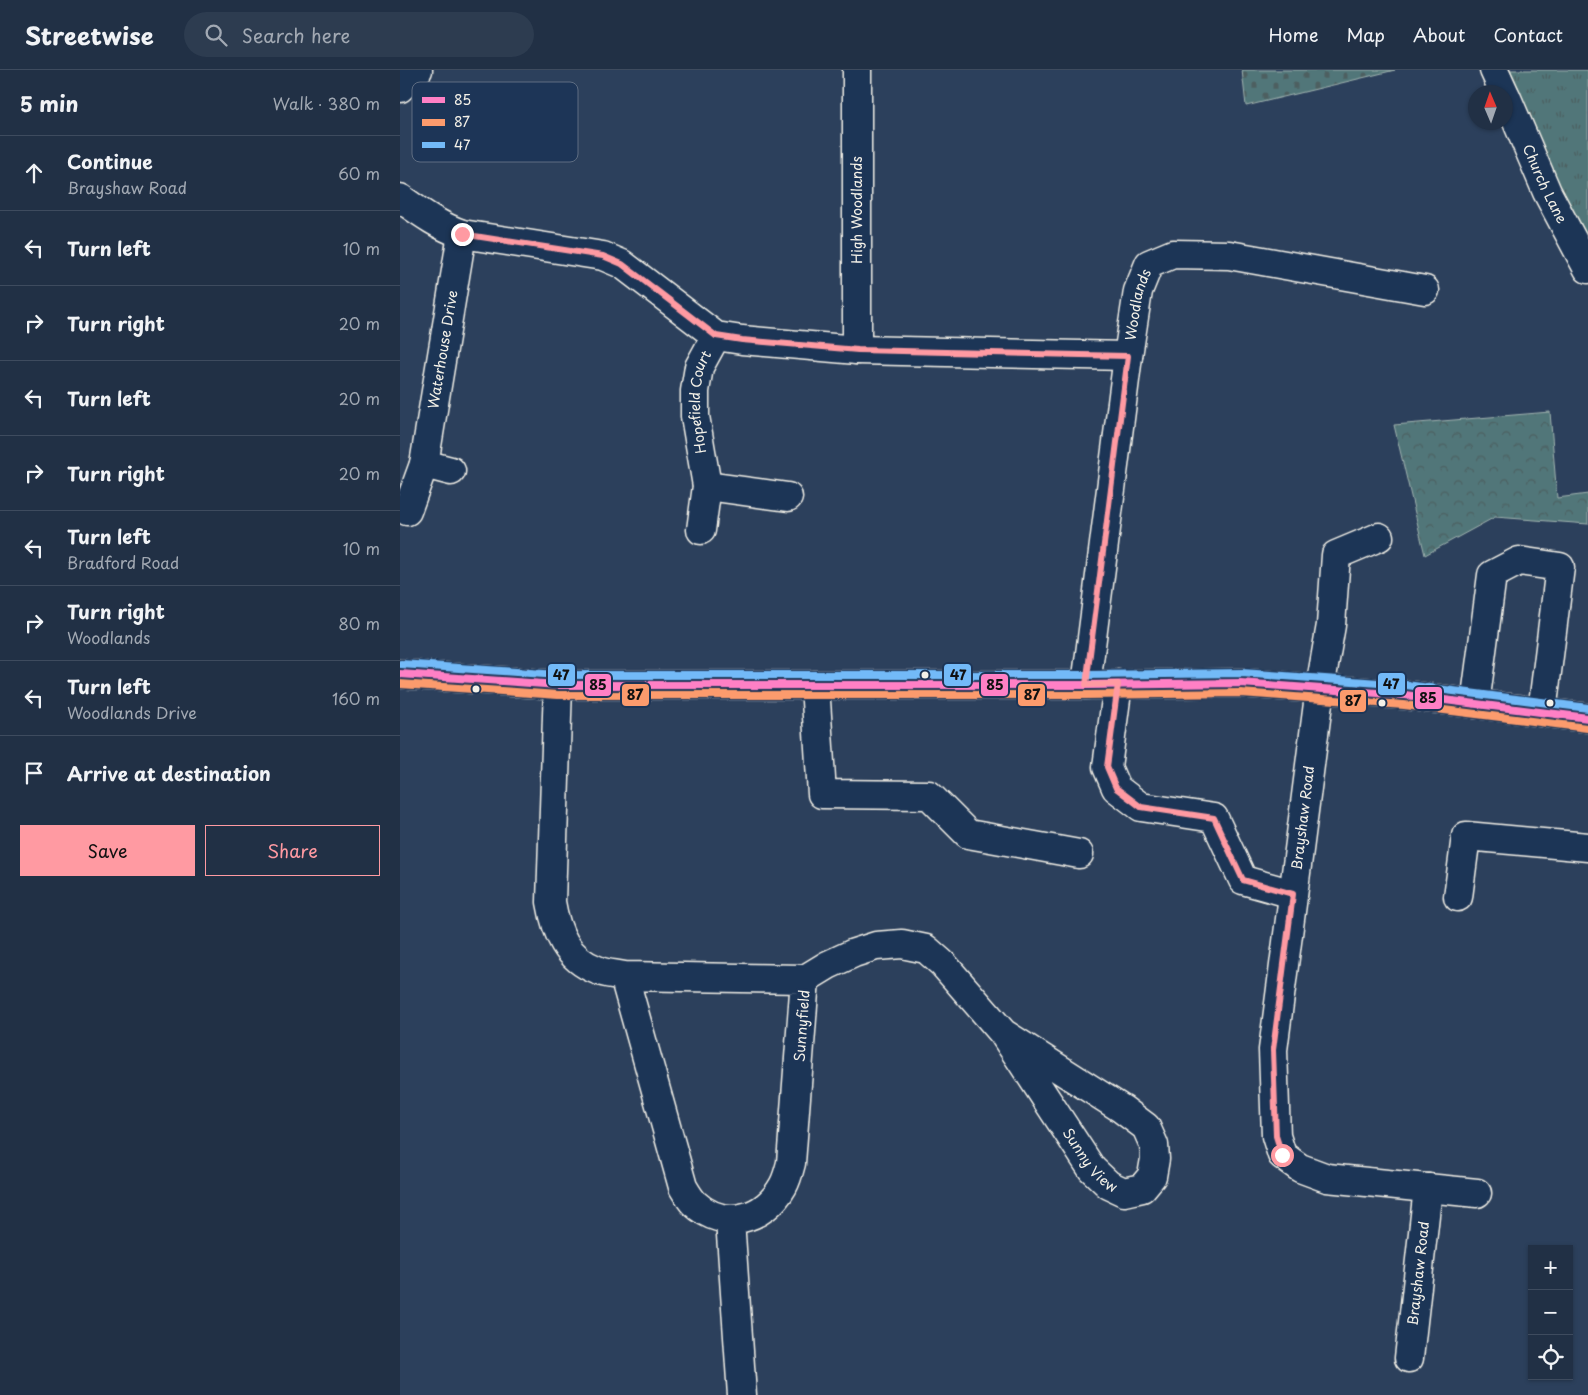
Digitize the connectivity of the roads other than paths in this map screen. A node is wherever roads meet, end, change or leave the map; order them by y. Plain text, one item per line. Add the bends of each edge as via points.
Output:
1 (418, 70) edge
2 (857, 70) edge
3 (1494, 70) edge
4 (1501, 85) edge
5 (400, 88) edge
6 (1513, 112) edge
7 (400, 198) edge
8 (462, 234) junction
9 (1588, 269) edge
10 (1425, 290) dead end
11 (716, 336) junction
12 (858, 350) junction
13 (1128, 356) junction
14 (424, 464) junction
15 (451, 471) dead end
16 (707, 486) junction
17 (788, 497) dead end
18 (407, 511) dead end
19 (701, 530) dead end
20 (1380, 537) dead end
21 (400, 674) edge
22 (1118, 684) junction
23 (558, 685) junction
24 (816, 685) junction
25 (1086, 685) junction
26 (1320, 688) junction
27 (1475, 704) junction
28 (1542, 712) junction
29 (1588, 718) edge
30 (1588, 847) edge
31 (1079, 854) dead end
32 (1293, 894) junction
33 (1458, 897) dead end
34 (624, 976) junction
35 (805, 979) junction
36 (1004, 1034) junction
37 (1428, 1188) junction
38 (1477, 1193) dead end
39 (730, 1220) junction
40 (1409, 1358) dead end
41 (742, 1395) edge

1 - 5 street
2 - 12 street, High Woodlands
3 - 4 street
6 - 9 street, Church Lane via 1547,192
7 - 8 street via 431,220
8 - 11 street via 603,256 622,264
8 - 14 street, Waterhouse Drive
10 - 13 street, Woodlands via 1229,254 1172,254 1149,264 1138,291
11 - 12 street
11 - 16 street, Hopefield Court via 699,367 695,391 694,416
12 - 13 street
13 - 25 street, Woodlands
14 - 15 street
14 - 18 street, Waterhouse Drive
16 - 17 street
16 - 19 street, Hopefield Court
20 - 26 street, Brayshaw Road via 1336,555 1331,625
21 - 23 main road
22 - 25 main road
22 - 26 main road via 1241,682
22 - 32 street via 1107,767 1116,788 1141,807 1214,818 1243,880
23 - 24 main road
23 - 34 street, Sunnyfield via 551,902 555,923 563,942 575,957 596,970
24 - 25 main road
24 - 31 street via 822,794 930,795 968,834
26 - 27 main road
26 - 32 street, Brayshaw Road
27 - 28 main road
27 - 28 street via 1492,575 1519,561 1560,567
28 - 29 main road
30 - 33 street via 1466,836
32 - 37 street, Brayshaw Road via 1273,1050 1276,1136 1282,1155 1300,1168 1327,1178
34 - 35 street, Sunnyfield
34 - 39 street via 683,1187 694,1203 705,1211
35 - 36 street, Sunny View via 828,965 876,946 902,944 926,948
35 - 39 street, Sunnyfield via 791,1163 784,1185 770,1203 755,1214
36 - 36 street, Sunny View via 1092,1170 1109,1185 1124,1192 1142,1188 1152,1176 1155,1159 1154,1145 1146,1126
37 - 38 street, Brayshaw Road
37 - 40 street, Brayshaw Road
39 - 41 street

